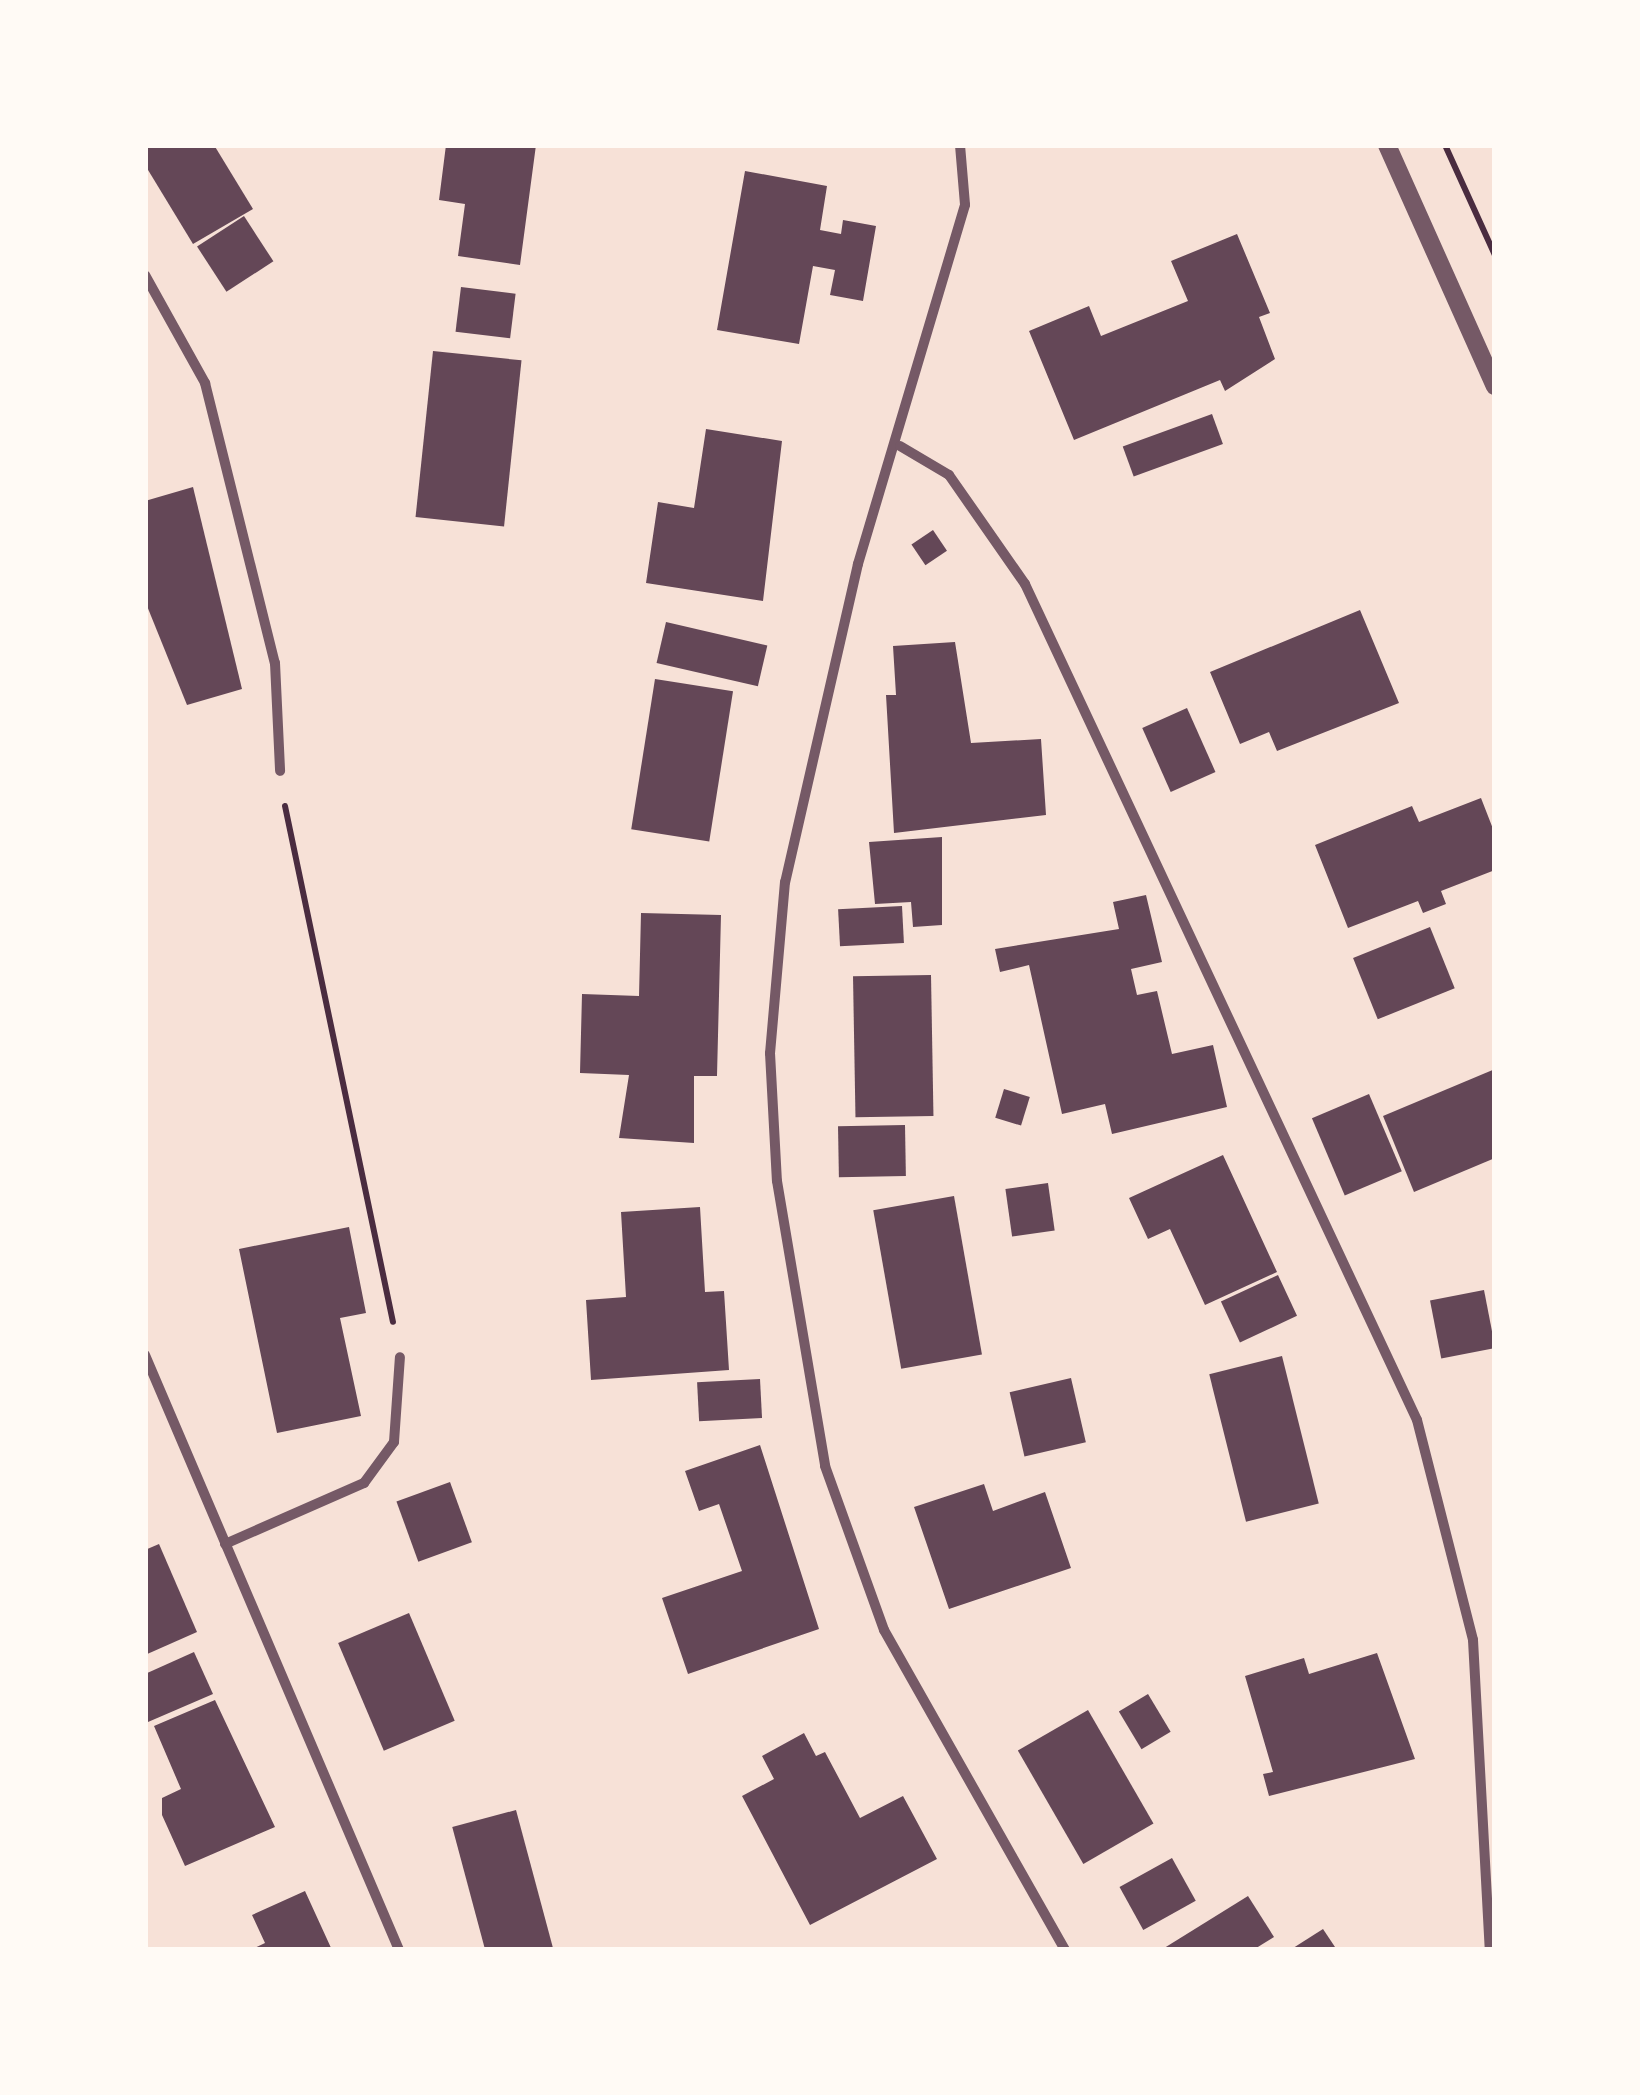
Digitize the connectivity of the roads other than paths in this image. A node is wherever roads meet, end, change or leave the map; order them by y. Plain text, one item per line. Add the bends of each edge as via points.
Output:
1 (960, 145) edge
2 (1387, 145) edge
3 (145, 275) edge
4 (1495, 386) edge
5 (900, 446) junction
6 (280, 772) road end
7 (145, 1355) edge
8 (400, 1358) road end
9 (224, 1544) junction
10 (399, 1950) edge
11 (1065, 1950) edge
12 (1490, 1950) edge

1 - 5 street via 964,205
2 - 4 street
3 - 6 street via 204,383 275,663
5 - 11 street via 858,564 785,882 770,1053 777,1181 824,1466 884,1630
5 - 12 street via 948,475 1025,584 1416,1420 1472,1640
7 - 9 street
8 - 9 street via 394,1442 364,1483
9 - 10 street

